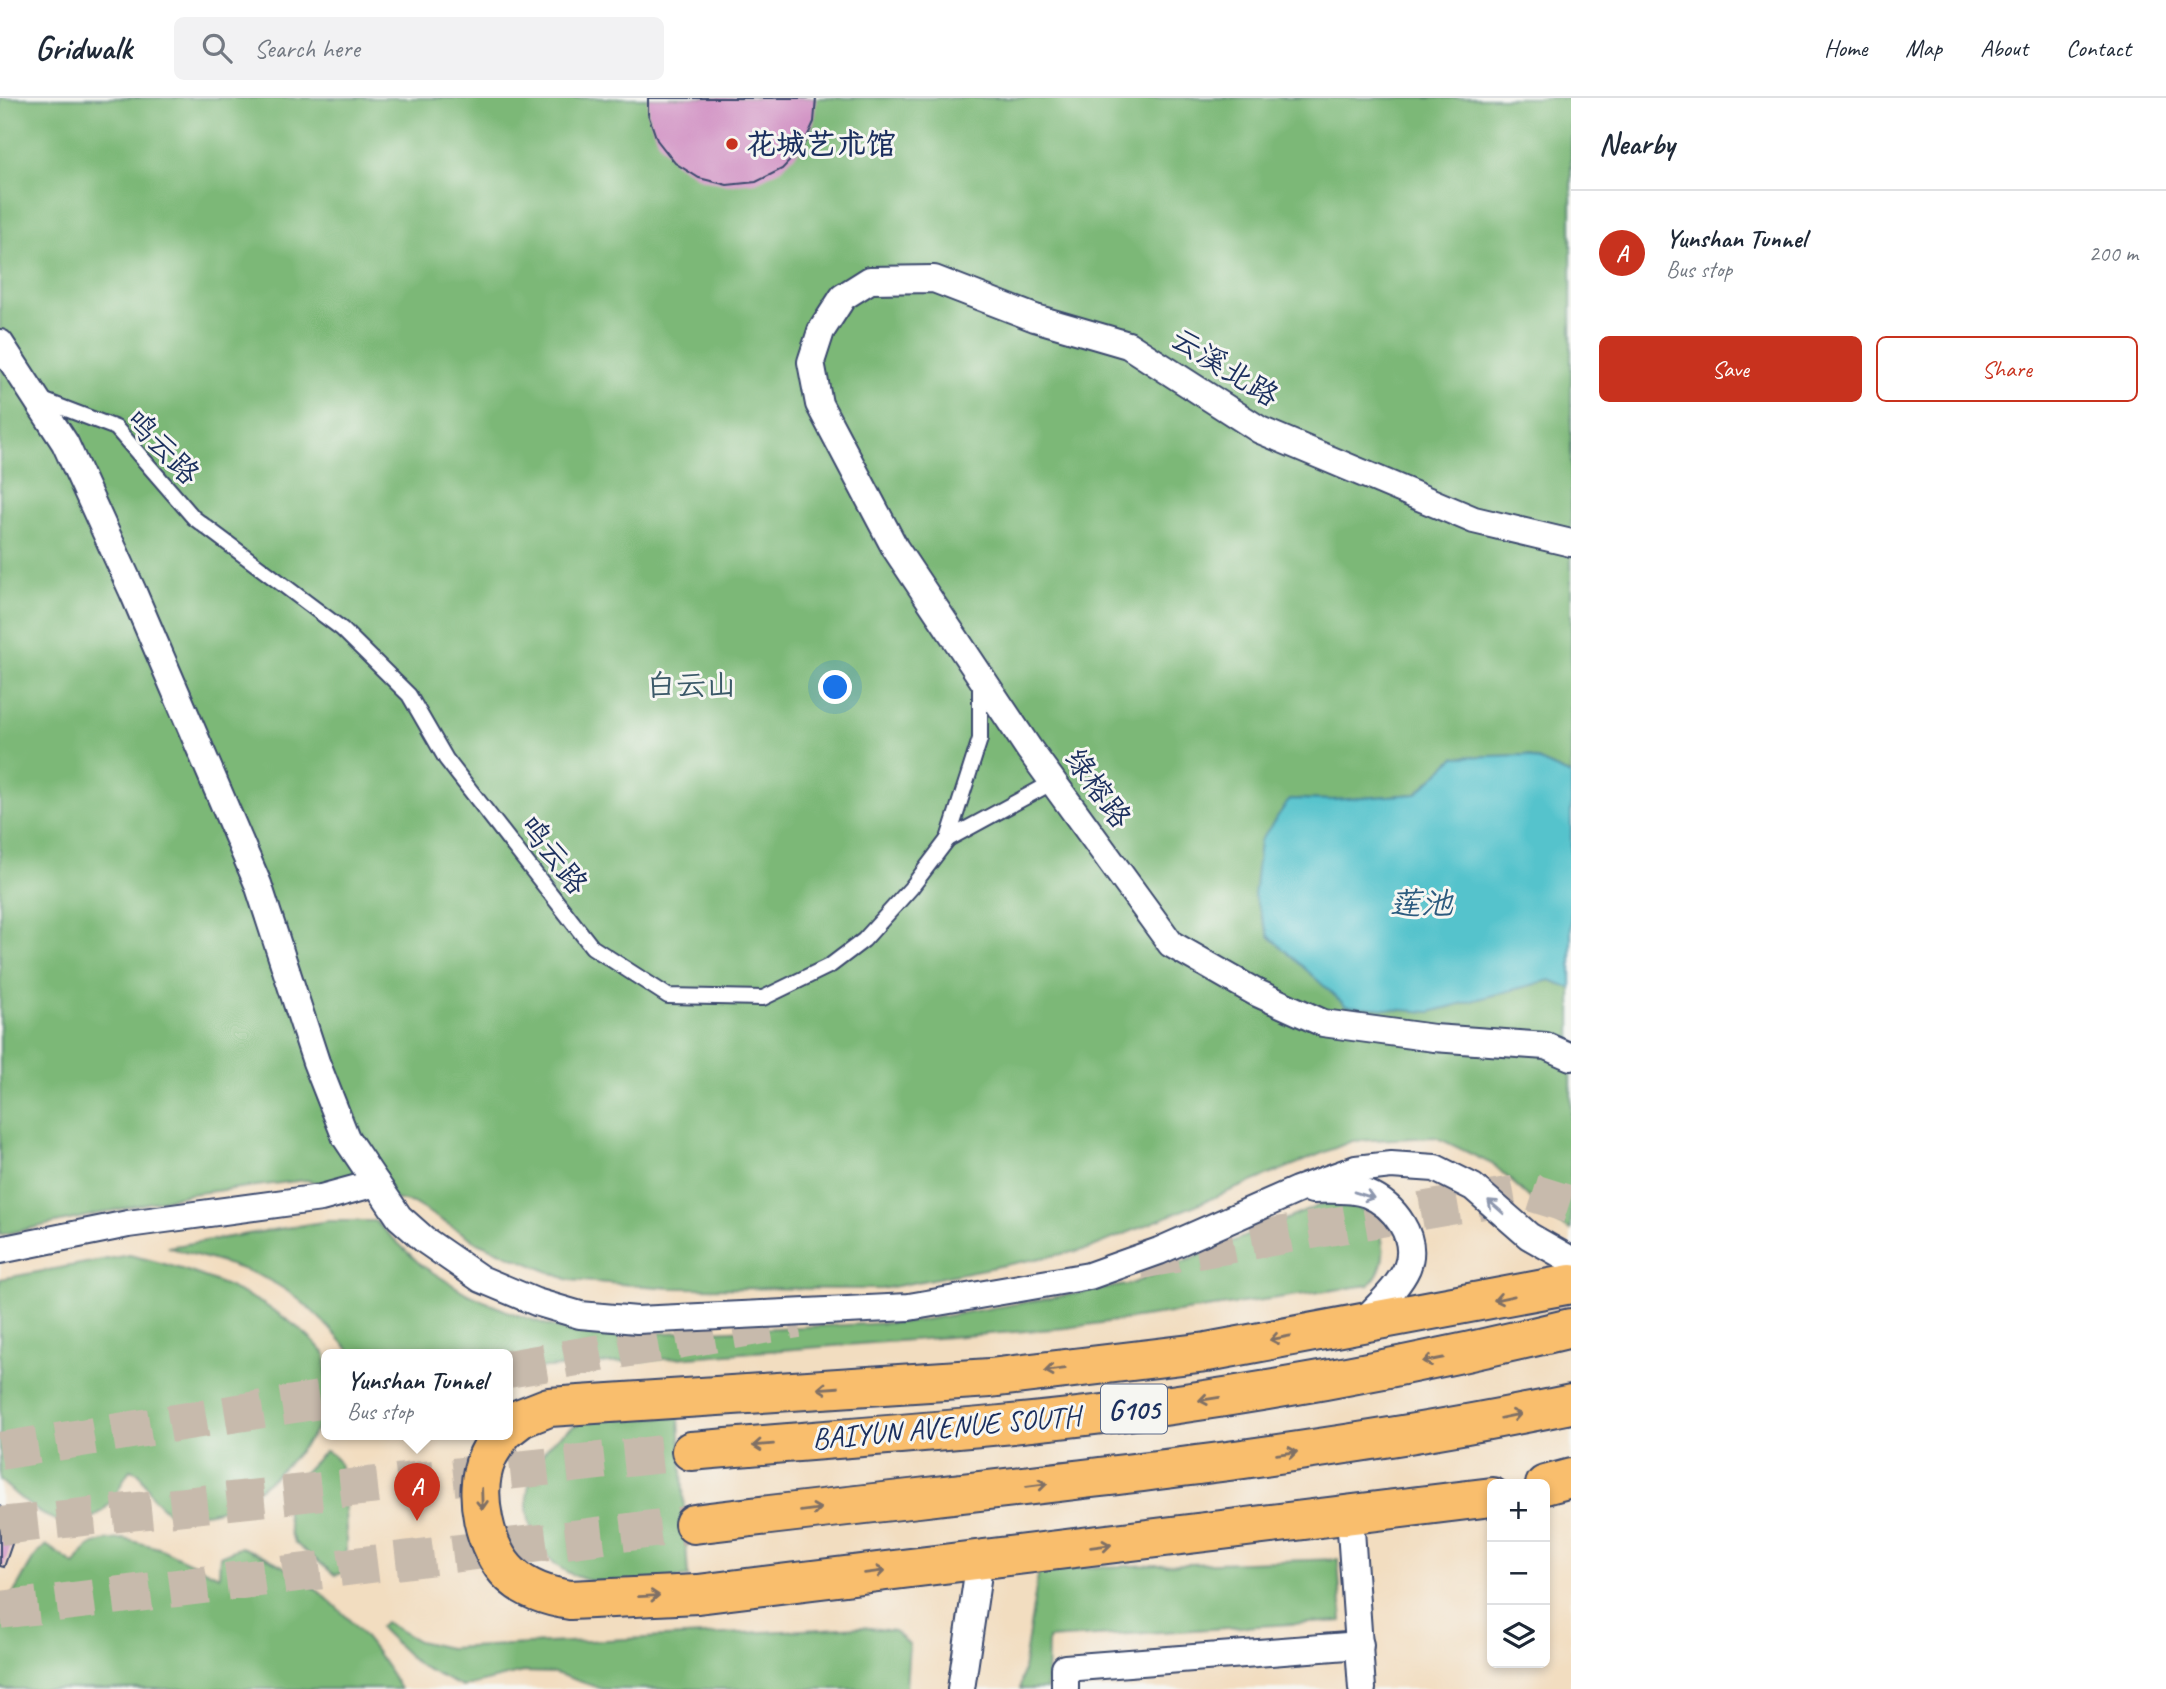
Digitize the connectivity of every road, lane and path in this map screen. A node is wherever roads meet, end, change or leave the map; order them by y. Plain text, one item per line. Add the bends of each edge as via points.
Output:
1 (843, 297) joint
2 (0, 343) edge
3 (34, 397) junction
4 (1571, 543) edge
5 (981, 674) junction
6 (1053, 782) junction
7 (948, 839) junction
8 (1571, 1057) edge
9 (376, 1183) junction
10 (1297, 1190) junction
11 (0, 1250) edge
12 (1571, 1260) edge
13 (1571, 1284) edge
14 (1362, 1323) junction
15 (1571, 1328) edge
16 (1571, 1404) edge
17 (513, 1424) edge
18 (499, 1440) edge
19 (691, 1451) tunnel mouth
20 (1571, 1478) edge
21 (1550, 1484) edge
22 (1487, 1498) edge
23 (1350, 1516) junction
24 (694, 1524) tunnel mouth
25 (980, 1560) junction
26 (1360, 1645) junction
27 (961, 1689) edge
28 (1065, 1689) edge
29 (1362, 1689) edge

1 - 4 street, 云溪北路 via 870,280 934,279 1035,318 1128,345 1259,430 1474,520
1 - 5 street, 绿榕路 via 821,331 811,362 819,404 895,548
2 - 3 street
3 - 7 lane, 鸣云路 via 116,428 194,517 342,629 409,695 446,759 592,947 668,996 763,998 831,965 864,940
3 - 9 street via 65,443 133,592 258,884 346,1138
5 - 6 street, 绿榕路
5 - 7 lane, 鸣云路 via 980,739
6 - 7 lane
6 - 8 street, 绿榕路 via 1171,944 1255,992 1323,1023 1434,1038 1546,1046
9 - 10 street via 399,1217 481,1279 580,1315 637,1320 909,1307 1089,1276 1159,1251
9 - 11 street via 321,1198 128,1224
12 -> 10 street via 1529,1236 1473,1187 1435,1168 1391,1165 1356,1169
10 -> 14 street via 1364,1193 1384,1203 1401,1221 1410,1244 1407,1268
13 -> 14 highway
14 -> 17 highway via 1208,1352 990,1378 549,1408
15 -> 19 highway, BAIYUN AVENUE SOUTH / G105 via 1374,1371 1169,1405
24 -> 16 highway, G105 via 1326,1448
18 -> 25 highway via 486,1458 482,1489 489,1541 510,1574 552,1597 698,1594
20 - 21 highway
22 - 23 highway
25 -> 23 highway
23 - 26 street
25 - 27 street
26 - 28 street via 1065,1668
26 - 29 street

